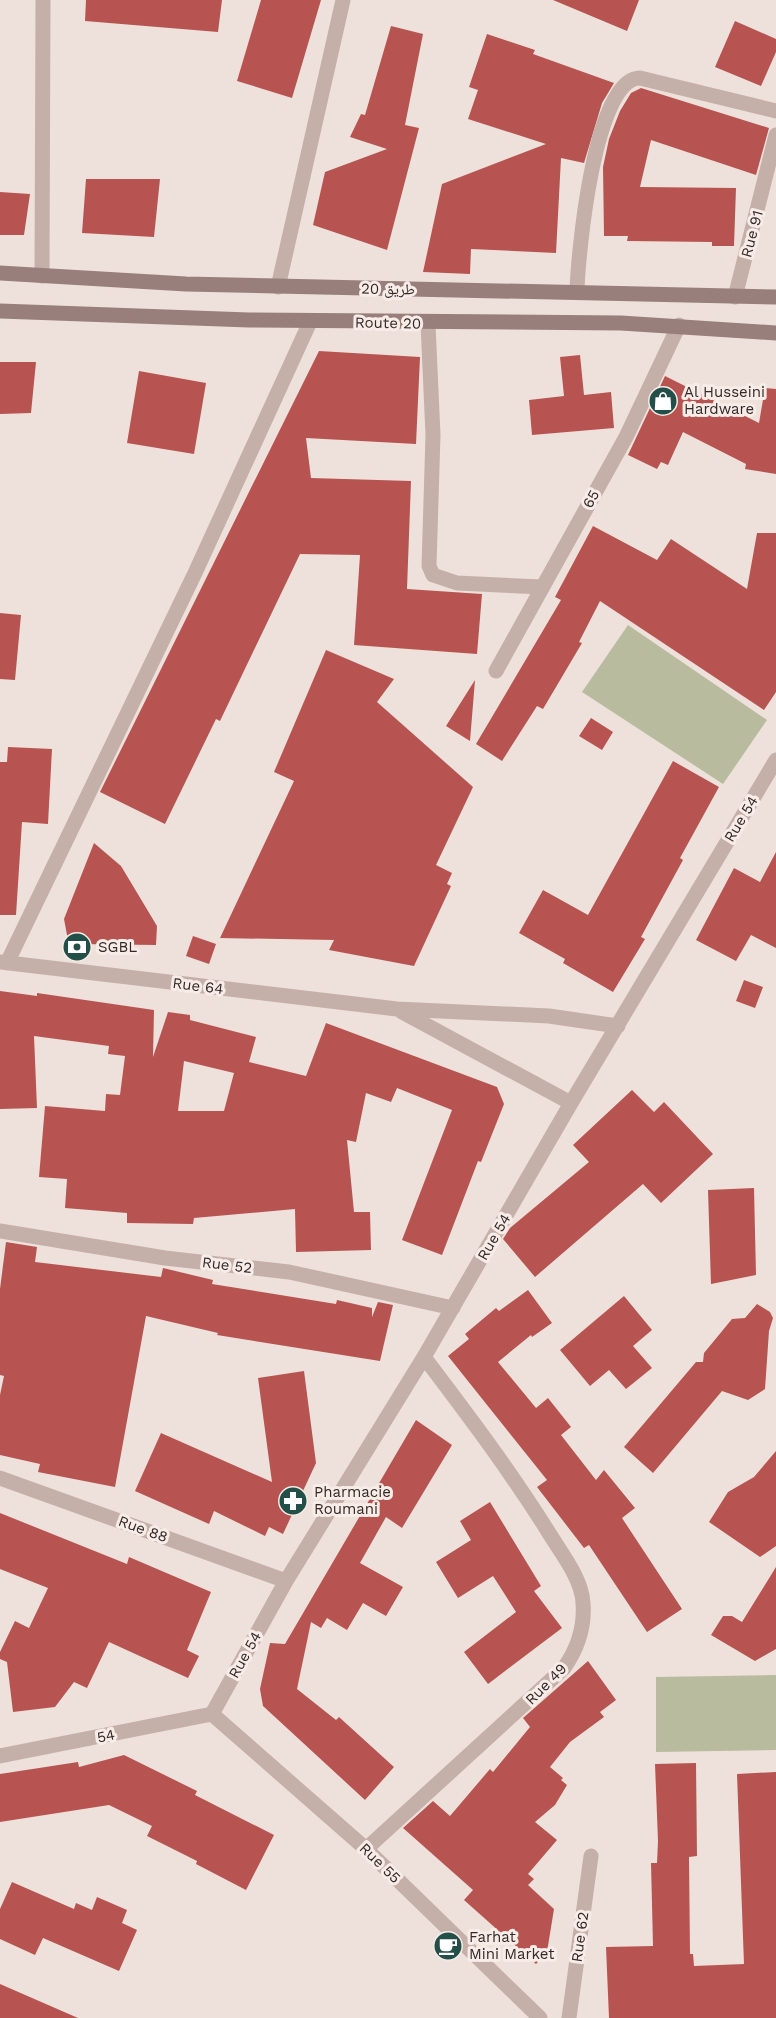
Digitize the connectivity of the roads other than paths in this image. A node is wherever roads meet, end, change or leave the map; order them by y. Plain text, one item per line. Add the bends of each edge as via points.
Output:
1 (43, 0) edge
2 (344, 0) edge
3 (776, 111) edge
4 (776, 135) edge
5 (0, 273) edge
6 (42, 276) junction
7 (278, 287) junction
8 (577, 291) junction
9 (735, 297) junction
10 (776, 297) edge
11 (0, 310) edge
12 (310, 322) junction
13 (428, 324) junction
14 (679, 325) junction
15 (772, 334) edge
16 (542, 587) junction
17 (496, 671) dead end
18 (776, 760) edge
19 (4, 963) edge
20 (397, 1009) junction
21 (618, 1026) junction
22 (571, 1103) junction
23 (0, 1231) edge
24 (453, 1308) junction
25 (424, 1357) junction
26 (0, 1478) edge
27 (286, 1581) junction
28 (212, 1714) junction
29 (0, 1756) edge
30 (366, 1849) junction
31 (591, 1856) dead end
32 (540, 2018) edge
33 (569, 2018) edge

1 - 6 street
2 - 7 street
3 - 8 street via 640,78 622,86 608,113 595,158 583,219
4 - 9 street, Rue 91
5 - 6 main road, طريق 20
6 - 7 main road, طريق 20
7 - 8 main road, طريق 20
8 - 9 main road, طريق 20
9 - 10 main road, طريق 20
11 - 12 main road, Route 20
12 - 13 main road, Route 20
12 - 19 street via 195,573
13 - 14 main road, Route 20
13 - 16 street via 433,435 429,566 433,575 456,583
14 - 15 main road, Route 20
14 - 16 street, 65 via 626,437
16 - 17 street, 65
18 - 21 street, Rue 54
19 - 20 street, Rue 64
20 - 21 street, Rue 64 via 549,1016
20 - 22 street, Rue 64
21 - 22 street, Rue 54
22 - 24 street, Rue 54
23 - 24 street, Rue 52 via 165,1258 289,1272
24 - 25 street, Rue 54
25 - 27 street, Rue 54
25 - 30 street, Rue 49 via 511,1473 570,1567 584,1601 582,1633 564,1668
26 - 27 street, Rue 88
27 - 28 street, Rue 54
28 - 29 street, 54
28 - 30 street, Rue 55
30 - 32 street, Rue 55
31 - 33 street, Rue 62

